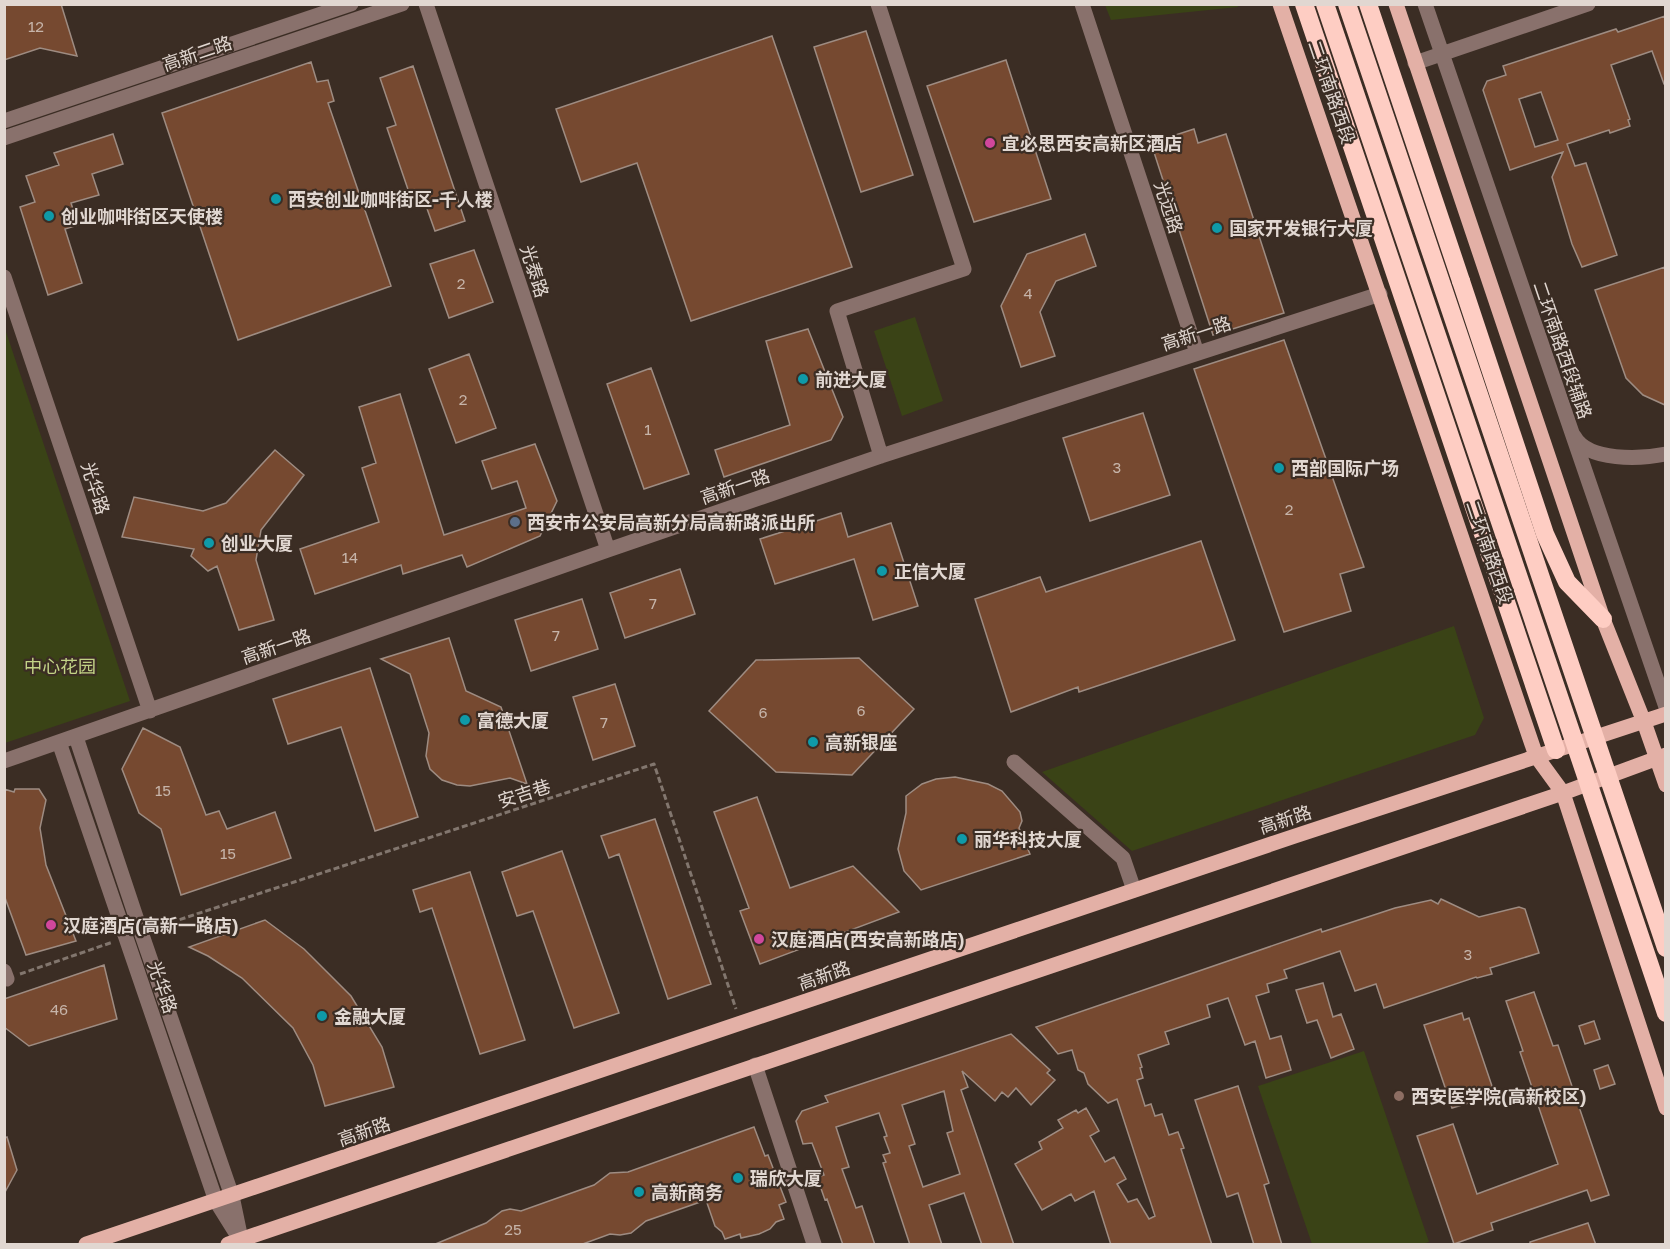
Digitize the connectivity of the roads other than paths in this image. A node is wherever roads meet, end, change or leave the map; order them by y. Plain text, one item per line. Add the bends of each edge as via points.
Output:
1 (351, 4) edge
2 (402, 4) edge
3 (426, 4) edge
4 (878, 4) edge
5 (1082, 4) edge
6 (1280, 4) edge
7 (1304, 4) edge
8 (1325, 4) edge
9 (1347, 4) edge
10 (1368, 4) edge
11 (1396, 4) edge
12 (1425, 4) edge
13 (1588, 4) edge
14 (1442, 54) junction
15 (1415, 63) junction
16 (4, 121) edge
17 (4, 138) edge
18 (4, 277) edge
19 (1380, 294) junction
20 (1197, 353) junction
21 (1570, 430) junction
22 (1665, 454) edge
23 (881, 456) junction
24 (608, 550) junction
25 (1603, 619) junction
26 (1665, 707) edge
27 (150, 711) junction
28 (1665, 714) edge
29 (1644, 722) junction
30 (76, 737) junction
31 (59, 742) junction
32 (1556, 750) junction
33 (1536, 756) junction
34 (1661, 756) edge
35 (4, 761) edge
36 (1014, 762) dead end
37 (1665, 785) edge
38 (1563, 793) junction
39 (1134, 890) junction
40 (1665, 948) edge
41 (1665, 1012) edge
42 (755, 1065) junction
43 (1665, 1108) edge
44 (232, 1196) junction
45 (216, 1201) junction
46 (237, 1243) edge
47 (86, 1245) edge
48 (814, 1245) edge

1 - 16 street, 高新二路
2 - 17 street, 高新二路
3 - 24 street, 光泰路
4 - 23 street via 964,269 837,311
5 - 20 street, 光远路
6 - 19 main road, 二环南路西段
7 - 32 highway
8 - 41 highway, 二环南路西段, bridge
9 - 40 highway, bridge
10 - 25 highway, bridge via 1545,534 1567,582
11 - 15 main road
12 - 14 street, 二环南路西段辅路
13 - 14 street
14 - 15 street
14 - 21 street, 二环南路西段辅路
15 - 25 main road
18 - 27 street, 光华路
19 - 20 street, 高新一路
19 - 33 main road, 二环南路西段
20 - 23 street, 高新一路
21 - 22 street via 1576,441 1598,454
21 - 26 street, 二环南路西段辅路
23 - 24 street, 高新一路
24 - 27 street, 高新一路
25 - 29 main road
27 - 30 street, 高新一路
28 - 29 main road, 高新路
29 - 32 main road, 高新路
29 - 34 main road
30 - 31 street, 高新一路
30 - 44 street, 光华路
31 - 35 street, 高新一路
31 - 45 street, 光华路
32 - 33 main road, 高新路
33 - 38 main road, 二环南路西段
33 - 39 main road, 高新路
34 - 37 main road
34 - 38 main road
36 - 39 street via 1123,858
38 - 42 main road
38 - 43 main road, 二环南路西段
39 - 44 main road, 高新路
42 - 46 main road
42 - 48 street
44 - 45 main road, 高新路
44 - 46 street, 光华路
45 - 46 street, 光华路
45 - 47 main road, 高新路

